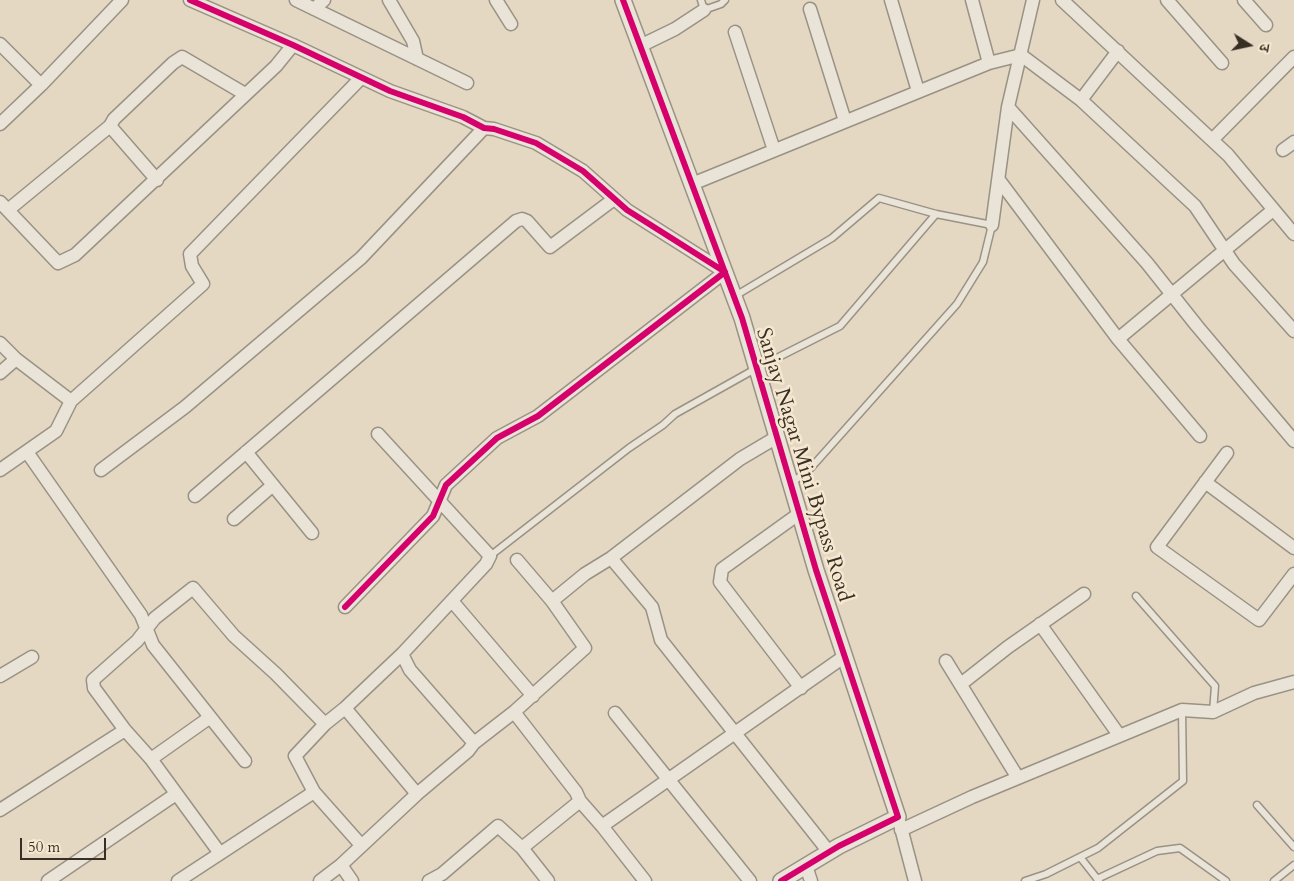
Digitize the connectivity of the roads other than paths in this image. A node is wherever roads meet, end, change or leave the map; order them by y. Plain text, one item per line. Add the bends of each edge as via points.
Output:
1 (122, 0) edge
2 (190, 0) edge
3 (296, 0) edge
4 (324, 0) edge
5 (389, 0) edge
6 (496, 0) edge
7 (623, 0) edge
8 (725, 0) edge
9 (891, 0) edge
10 (972, 0) edge
11 (1033, 0) edge
12 (1062, 0) edge
13 (1167, 0) edge
14 (1244, 0) edge
15 (702, 5) edge
16 (314, 9) junction
17 (810, 9) dead end
18 (511, 24) dead end
19 (1266, 24) dead end
20 (735, 32) dead end
21 (0, 44) edge
22 (293, 44) junction
23 (640, 46) junction
24 (1118, 51) junction
25 (1021, 55) junction
26 (1294, 58) edge
27 (417, 59) junction
28 (989, 63) junction
29 (1222, 63) dead end
30 (361, 78) junction
31 (467, 83) dead end
32 (41, 85) junction
33 (918, 91) junction
34 (245, 94) junction
35 (1081, 100) junction
36 (1008, 107) junction
37 (845, 121) junction
38 (0, 124) edge
39 (110, 126) junction
40 (484, 128) junction
41 (1212, 140) junction
42 (1294, 142) edge
43 (774, 150) junction
44 (1283, 150) dead end
45 (157, 180) junction
46 (999, 180) junction
47 (692, 184) junction
48 (614, 199) junction
49 (4, 206) edge
50 (1274, 210) junction
51 (936, 214) junction
52 (992, 225) junction
53 (1294, 234) edge
54 (1225, 249) junction
55 (725, 272) junction
56 (1172, 295) junction
57 (734, 296) junction
58 (1294, 331) edge
59 (1118, 339) junction
60 (0, 343) edge
61 (16, 359) junction
62 (757, 368) junction
63 (0, 373) edge
64 (71, 401) junction
65 (378, 434) dead end
66 (1200, 436) dead end
67 (777, 437) junction
68 (1294, 441) edge
69 (27, 452) junction
70 (246, 452) junction
71 (1227, 453) dead end
72 (0, 470) edge
73 (101, 470) dead end
74 (1205, 482) junction
75 (791, 483) junction
76 (273, 485) junction
77 (195, 496) dead end
78 (439, 501) junction
79 (800, 513) junction
80 (234, 519) dead end
81 (312, 533) dead end
82 (1294, 548) edge
83 (490, 556) junction
84 (612, 558) junction
85 (517, 560) dead end
86 (1294, 574) edge
87 (1084, 594) dead end
88 (1136, 596) dead end
89 (452, 601) junction
90 (552, 601) junction
91 (345, 607) dead end
92 (1040, 624) junction
93 (148, 629) junction
94 (402, 654) junction
95 (845, 656) junction
96 (32, 657) dead end
97 (946, 661) dead end
98 (0, 676) edge
99 (1294, 682) edge
100 (961, 684) junction
101 (801, 688) junction
102 (533, 696) junction
103 (345, 708) junction
104 (1182, 710) junction
105 (514, 712) junction
106 (1213, 712) junction
107 (614, 713) dead end
108 (209, 718) junction
109 (325, 724) junction
110 (125, 730) junction
111 (734, 734) junction
112 (1118, 735) junction
113 (474, 743) junction
114 (151, 759) junction
115 (245, 761) dead end
116 (1018, 778) junction
117 (670, 780) junction
118 (314, 792) junction
119 (176, 794) junction
120 (417, 794) junction
121 (580, 802) junction
122 (1257, 805) dead end
123 (0, 810) edge
124 (900, 823) junction
125 (602, 826) junction
126 (361, 846) junction
127 (1294, 847) edge
128 (522, 848) junction
129 (219, 852) junction
130 (829, 852) junction
131 (1080, 857) junction
132 (341, 865) junction
133 (806, 866) junction
134 (1294, 866) edge
135 (1098, 880) edge
136 (48, 881) edge
137 (178, 881) edge
138 (320, 881) edge
139 (352, 881) edge
140 (429, 881) edge
141 (548, 881) edge
142 (645, 881) edge
143 (750, 881) edge
144 (781, 881) edge
145 (811, 881) edge
146 (915, 881) edge
147 (1025, 881) edge
148 (1226, 881) edge
149 (1274, 881) edge

1 - 32 street
2 - 22 street
3 - 16 street
4 - 16 street
5 - 27 street via 413,41
6 - 18 street
7 - 23 street, Sanjay Nagar Mini Bypass Road
8 - 15 lane via 721,4
9 - 33 street
10 - 28 street
11 - 25 street
12 - 24 street
13 - 29 street
14 - 19 street
15 - 23 street via 675,29
16 - 27 street
17 - 37 street
20 - 43 street
21 - 32 street
22 - 30 street
22 - 34 street via 276,66
23 - 47 street, Sanjay Nagar Mini Bypass Road
24 - 35 street
24 - 41 street
25 - 28 street
25 - 35 street
25 - 36 street
26 - 41 street
27 - 31 street
28 - 33 street
30 - 40 street
30 - 64 street via 190,254 192,266 203,284
32 - 38 street
33 - 37 street
34 - 39 street via 182,58 121,112
34 - 45 street
35 - 54 street via 1195,206
36 - 46 street
36 - 56 street
37 - 43 street
39 - 45 street
39 - 49 street
40 - 48 street via 536,143 582,171
40 - 73 street via 361,258 185,407
41 - 50 street
42 - 44 street
43 - 47 street
45 - 49 street via 74,255 58,262
46 - 52 street
46 - 59 street
47 - 55 street, Sanjay Nagar Mini Bypass Road
48 - 55 street
48 - 70 street via 550,248 527,221 516,221
50 - 53 street
50 - 54 street
51 - 52 lane
51 - 57 lane via 880,198 832,238
51 - 62 lane via 840,326
52 - 75 lane via 983,262 957,304 809,470
54 - 56 street
54 - 58 street via 1234,264
55 - 57 street, Sanjay Nagar Mini Bypass Road
55 - 78 street via 538,416 497,438 446,485
56 - 59 street
56 - 68 street
57 - 62 street, Sanjay Nagar Mini Bypass Road
59 - 66 street
60 - 61 street
61 - 63 street
61 - 64 street
62 - 67 street, Sanjay Nagar Mini Bypass Road
62 - 83 lane via 675,414
64 - 69 street via 56,431
65 - 78 street
67 - 75 street, Sanjay Nagar Mini Bypass Road
67 - 84 street via 740,459
69 - 72 street
69 - 93 street
70 - 76 street
70 - 77 street
71 - 74 street
74 - 82 street
74 - 86 street via 1157,547 1259,620
75 - 79 street, Sanjay Nagar Mini Bypass Road
76 - 80 street
76 - 81 street
78 - 83 street
78 - 91 street via 433,516
79 - 95 street, Sanjay Nagar Mini Bypass Road
79 - 101 street via 722,569 720,582
83 - 89 street
84 - 90 street via 584,574
84 - 111 street via 652,607 662,640
85 - 90 street
87 - 92 street
88 - 106 lane via 1215,686
89 - 94 street
89 - 102 street
90 - 102 street via 586,648
92 - 100 street
92 - 112 street
93 - 108 street via 153,645
93 - 109 street via 155,618 193,588 234,636
93 - 110 street via 93,680 94,688
94 - 103 street
94 - 113 street via 410,670
95 - 101 street
95 - 124 street, Sanjay Nagar Mini Bypass Road
96 - 98 street
97 - 100 street
99 - 106 street via 1254,693
100 - 116 street
101 - 111 street
102 - 105 street
103 - 109 street
103 - 120 street
104 - 106 street
104 - 112 street
104 - 131 lane via 1183,781 1098,848
105 - 113 street
105 - 121 street via 576,792
107 - 117 street
108 - 114 street
108 - 115 street
109 - 118 street via 295,756
110 - 114 street
110 - 123 street
111 - 117 street
111 - 130 street
112 - 116 street
113 - 120 street
114 - 119 street
116 - 124 street
117 - 125 street
117 - 143 street
118 - 126 street
118 - 129 street
119 - 129 street
119 - 136 street
120 - 126 street
121 - 125 street
121 - 128 street
122 - 127 lane
124 - 130 street
124 - 146 street
125 - 142 street
126 - 132 street
128 - 140 street via 498,826 442,874
128 - 141 street
129 - 137 street
130 - 133 street
131 - 135 lane
131 - 147 lane
132 - 138 street
132 - 139 street
133 - 144 street
133 - 145 street
134 - 149 lane
135 - 148 lane via 1157,851 1180,848

